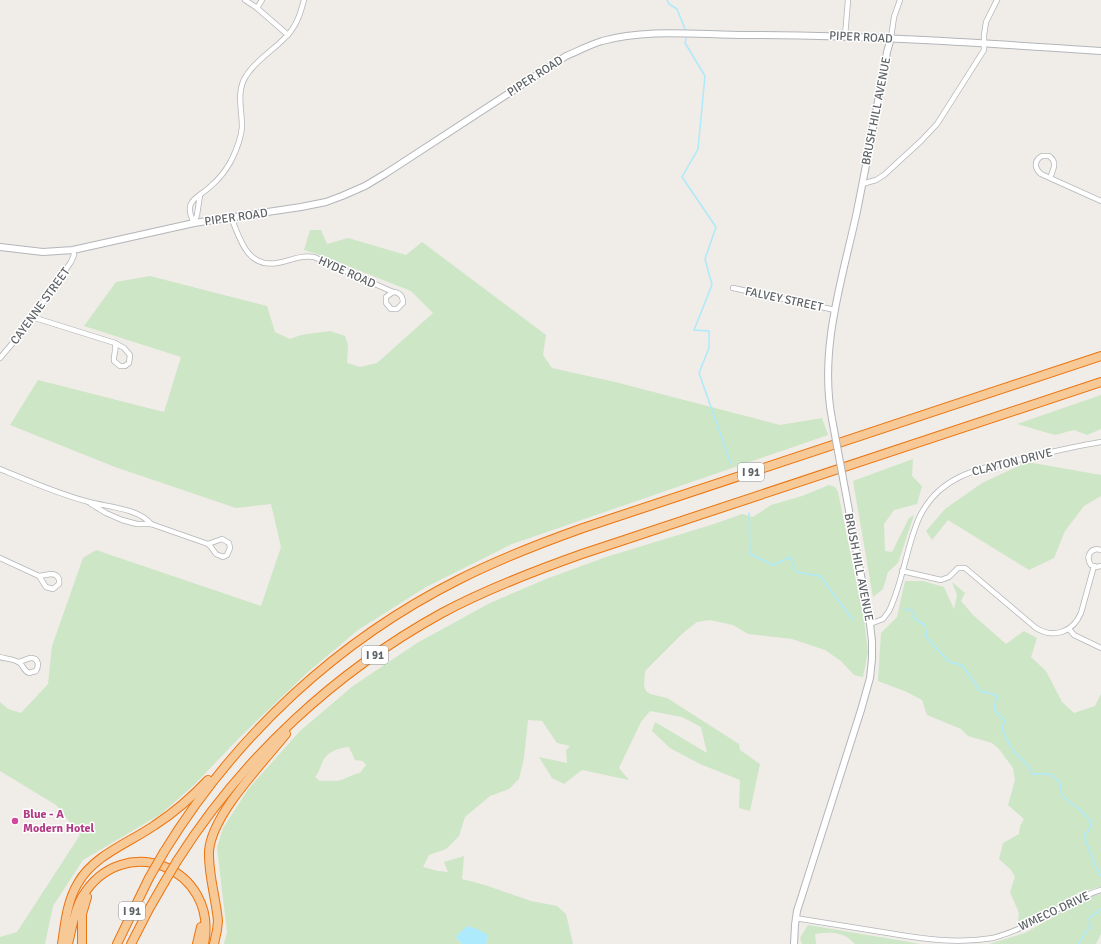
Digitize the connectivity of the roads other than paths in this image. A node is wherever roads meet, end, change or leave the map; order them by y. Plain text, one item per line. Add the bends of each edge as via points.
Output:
1 (245, 0) edge
2 (262, 0) edge
3 (304, 0) edge
4 (848, 0) edge
5 (900, 0) edge
6 (997, 0) edge
7 (257, 8) junction
8 (288, 35) junction
9 (845, 36) junction
10 (891, 38) junction
11 (984, 43) junction
12 (1101, 52) edge
13 (1050, 178) junction
14 (862, 184) junction
15 (200, 195) junction
16 (1101, 200) edge
17 (231, 217) junction
18 (194, 222) junction
19 (0, 247) edge
20 (73, 250) junction
21 (733, 288) dead end
22 (393, 292) dead end
23 (835, 310) junction
24 (32, 317) junction
25 (115, 343) junction
26 (1101, 356) edge
27 (0, 358) edge
28 (1101, 382) edge
29 (1101, 442) edge
30 (0, 469) edge
31 (90, 503) junction
32 (126, 510) junction
33 (122, 520) junction
34 (151, 524) junction
35 (208, 544) junction
36 (1101, 550) edge
37 (0, 558) edge
38 (1094, 566) junction
39 (1101, 566) edge
40 (902, 571) junction
41 (39, 576) junction
42 (870, 624) junction
43 (1069, 629) junction
44 (1101, 648) edge
45 (0, 657) edge
46 (18, 662) dead end
47 (305, 710) junction
48 (248, 740) junction
49 (111, 870) junction
50 (1101, 890) edge
51 (196, 895) junction
52 (795, 918) junction
53 (62, 944) edge
54 (68, 944) edge
55 (82, 944) edge
56 (117, 944) edge
57 (131, 944) edge
58 (197, 944) edge
59 (204, 944) edge
60 (214, 944) edge
61 (794, 944) edge

1 - 7 street
2 - 7 street
3 - 8 street via 296,24
4 - 9 street
5 - 10 street
6 - 11 street, BRUSH HILL AVENUE via 986,22
7 - 8 street
8 - 15 street via 246,76 240,92 242,127 237,147 222,174
9 - 10 street, PIPER ROAD
9 - 17 street, PIPER ROAD via 652,34 622,36 603,41 566,56 392,170 358,189 314,205
10 - 11 street, PIPER ROAD
10 - 14 street, BRUSH HILL AVENUE
11 - 12 street, PIPER ROAD
11 - 14 street, BRUSH HILL AVENUE via 980,58 938,124 884,175
13 - 13 street via 1054,162 1049,156 1042,156 1036,161 1036,168 1039,173
13 - 16 street
14 - 23 street, BRUSH HILL AVENUE
15 - 18 street
15 - 18 street via 193,198 190,208
17 - 18 street, PIPER ROAD
17 - 22 street, HYDE ROAD via 242,246 258,260 277,263 300,256 314,257
18 - 20 street, PIPER ROAD
19 - 20 street, PIPER ROAD via 43,252
20 - 24 street, CAYENNE STREET via 72,262
21 - 23 street, FALVEY STREET
23 - 42 street, BRUSH HILL AVENUE, bridge via 828,360 828,393
24 - 25 street
24 - 27 street, CAYENNE STREET
25 - 25 street via 114,361 120,366 126,366 130,355
26 - 48 highway, I 91 via 601,522 488,565 426,597 362,638 302,686
28 - 47 highway, I 91 via 628,538 512,580 449,610 394,642 348,674
29 - 40 street, CLAYTON DRIVE via 990,466 952,481 933,496 924,510
30 - 31 street
31 - 32 street
31 - 33 street
32 - 33 street
32 - 34 street
33 - 34 street
34 - 35 street
35 - 35 street via 220,557 228,555 230,545 224,540
36 - 38 street via 1094,549 1089,554 1089,562
37 - 41 street
38 - 39 street
38 - 43 street via 1081,613
40 - 42 street, CLAYTON DRIVE via 888,613 881,621
40 - 43 street via 939,580 948,578 958,568 964,568 1038,630 1055,634
41 - 41 street via 48,589 53,589 59,584 58,577 54,574
42 - 52 street, BRUSH HILL AVENUE via 872,650 868,686
43 - 44 street via 1074,635
45 - 46 street
47 - 57 highway, I 91, bridge via 239,777 204,822 148,909
47 - 60 highway via 244,785 213,833 209,856 218,921
48 - 53 highway via 181,806 97,861 86,871 72,896
48 - 56 highway, I 91, bridge via 203,794 164,852
49 - 51 highway via 135,862 161,865 180,875
49 - 54 highway via 96,880 82,898
49 - 55 highway via 97,882 86,900 82,914
50 - 52 street, WMECO DRIVE via 1078,898 1004,934 969,942 940,942
51 - 58 highway via 201,918
51 - 59 highway via 205,918
52 - 61 street, BRUSH HILL AVENUE

